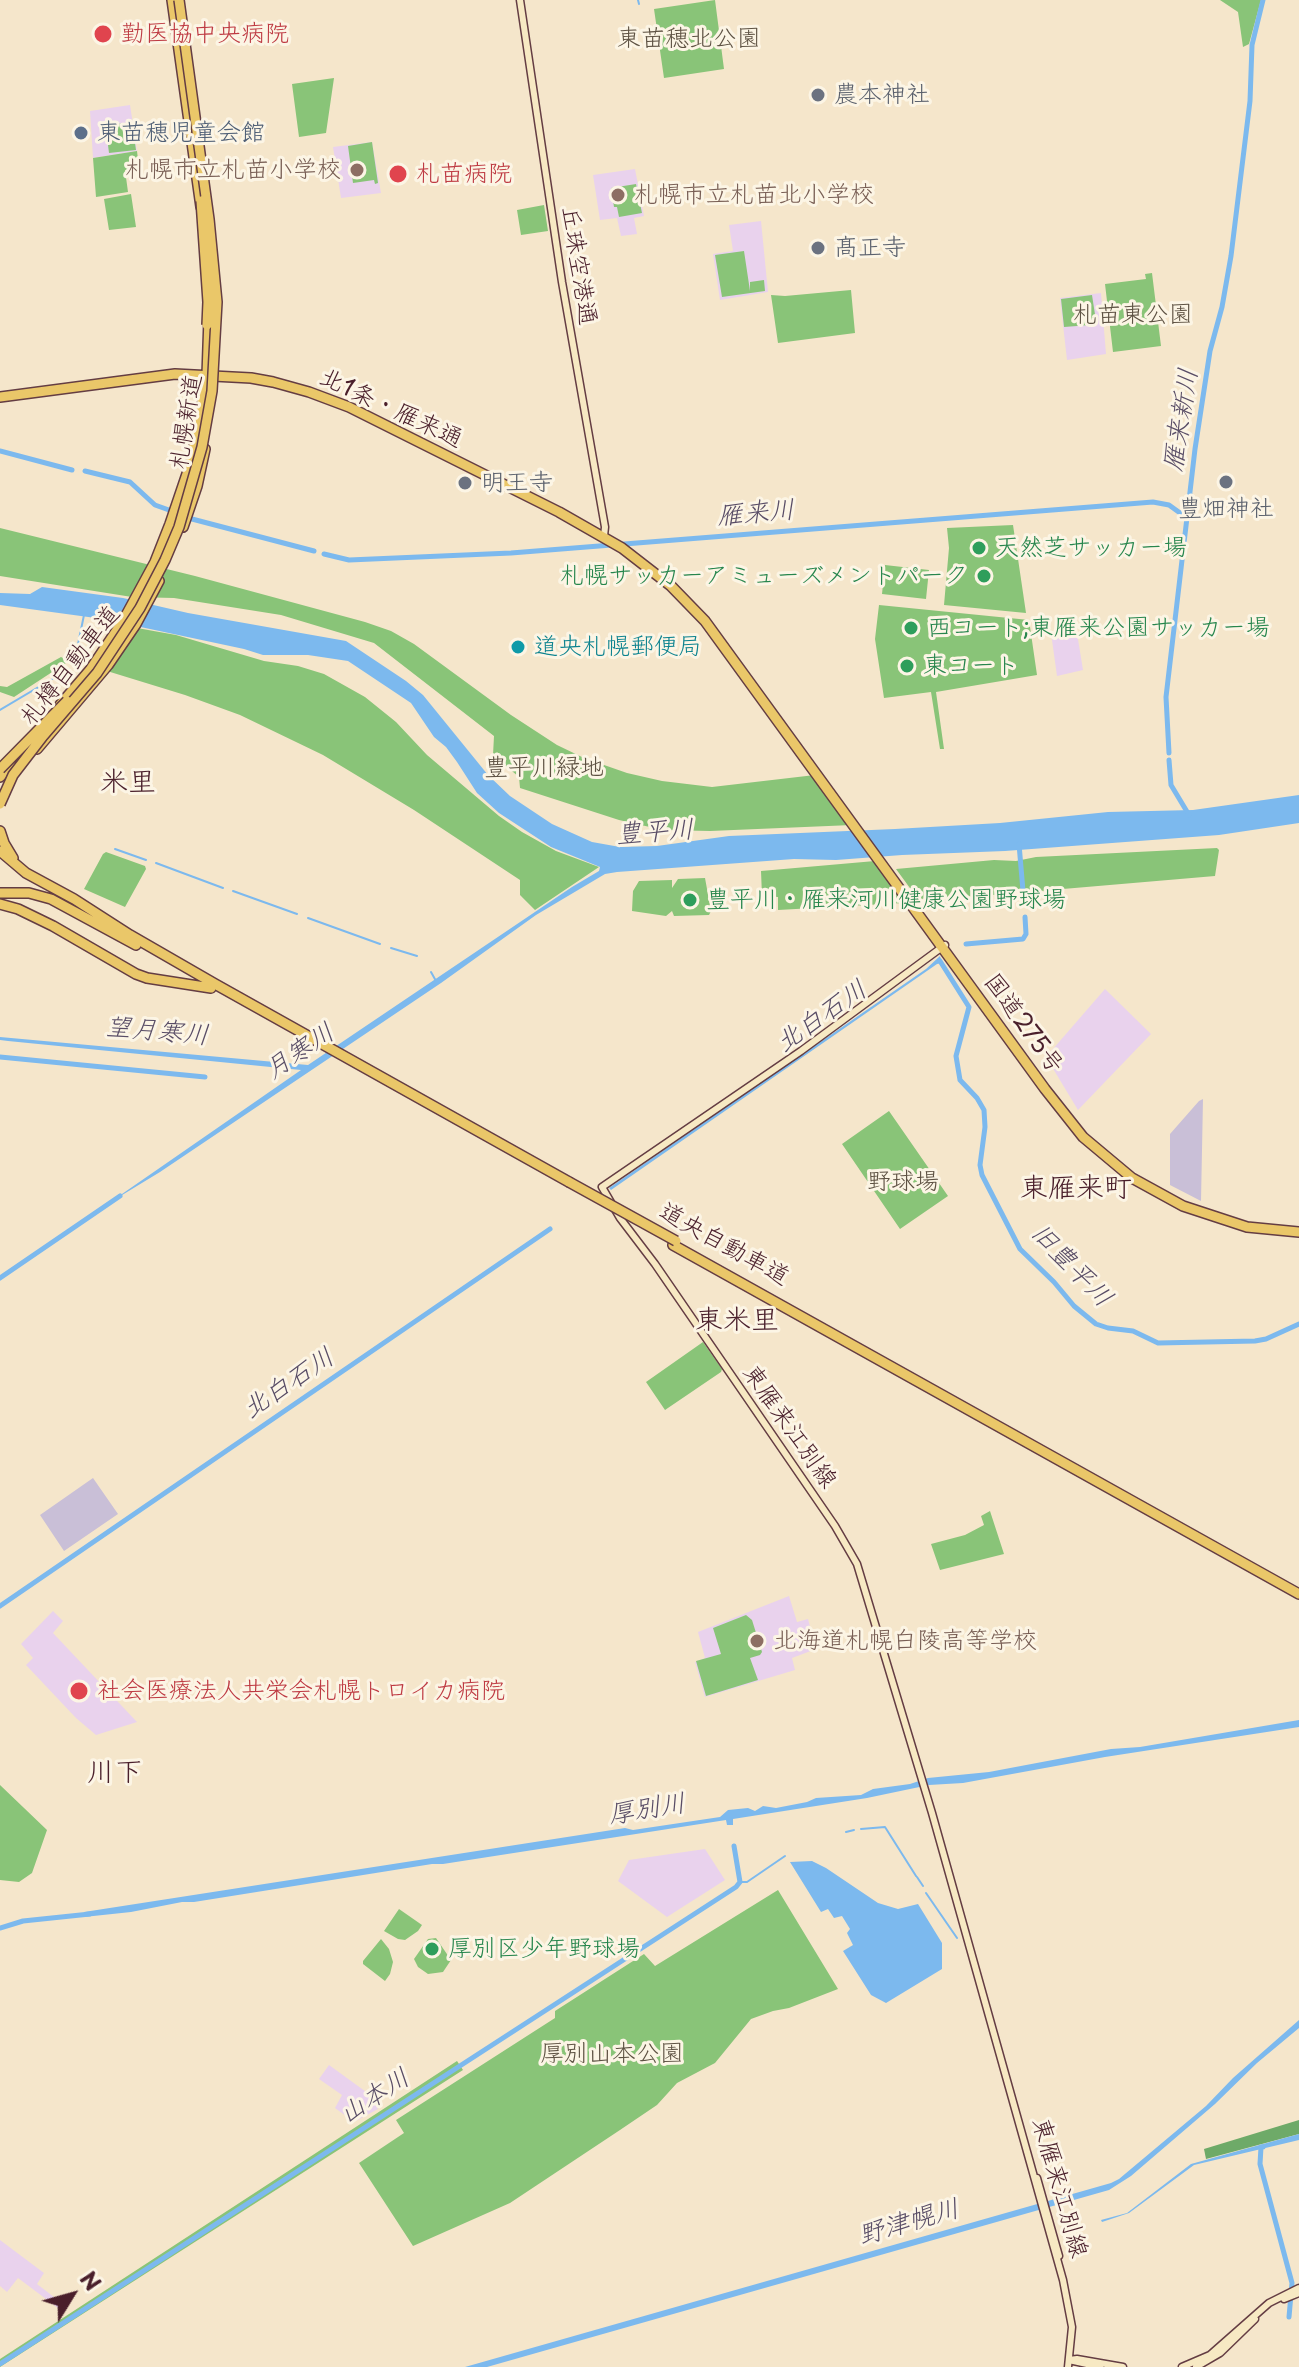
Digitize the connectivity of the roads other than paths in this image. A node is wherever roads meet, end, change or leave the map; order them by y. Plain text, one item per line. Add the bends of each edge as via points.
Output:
1 (177, 0) edge
2 (518, 0) edge
3 (201, 174) junction
4 (216, 334) junction
5 (209, 355) junction
6 (212, 375) junction
7 (0, 397) edge
8 (611, 539) junction
9 (77, 692) junction
10 (43, 736) junction
11 (792, 736) joint
12 (0, 769) edge
13 (0, 780) edge
14 (0, 790) edge
15 (0, 804) edge
16 (0, 831) edge
17 (0, 851) edge
18 (0, 892) edge
19 (70, 896) junction
20 (0, 902) edge
21 (129, 938) junction
22 (944, 946) junction
23 (213, 987) junction
24 (1299, 1230) edge
25 (1299, 1591) edge
26 (1294, 2292) edge
27 (1071, 2363) edge
28 (1100, 2367) edge
29 (1123, 2367) edge
30 (1182, 2367) edge
31 (1195, 2367) edge

1 - 3 highway, 札樽自動車道, bridge
1 - 4 highway, 札幌新道 via 208,183
1 - 5 highway, 札幌新道 via 209,268
2 - 8 main road, 丘珠空港通 via 551,240 602,525
3 - 4 highway, bridge via 215,230
3 - 5 highway, bridge
3 - 9 highway, 札樽自動車道, bridge via 212,331 199,442 179,514 151,580
3 - 10 highway, 札樽自動車道, bridge via 216,284 216,332 212,391 192,487 165,560 140,608 97,673
4 - 6 highway, 札幌新道
5 - 6 highway, 札幌新道
6 - 7 highway, 北1条・雁来通 via 175,374
6 - 8 highway, 北1条・雁来通 via 273,382 346,406
6 - 12 highway, 札幌新道, bridge via 190,465 138,596 90,670
6 - 14 highway, 札幌新道, bridge via 202,466 183,528 150,599 108,665
8 - 11 highway, 北1条・雁来通 via 674,584 708,619
9 - 12 highway, bridge
9 - 13 highway, 札樽自動車道, bridge
10 - 13 highway, 札樽自動車道, bridge
10 - 15 highway, bridge via 11,779
11 - 22 highway, 国道275号
16 - 19 highway via 17,862
17 - 19 highway via 26,873
18 - 21 highway via 43,894
19 - 21 highway
20 - 23 highway via 136,974
21 - 23 highway, 道央自動車道
22 - 24 highway, 国道275号 via 1063,1114 1101,1154 1183,1206 1247,1227
22 - 27 main road, 東雁来江別線 via 602,1187 848,1546 868,1596 1047,2221 1070,2309
23 - 25 highway, 道央自動車道, bridge
26 - 30 main road via 1258,2311 1210,2355
26 - 31 main road via 1207,2363
27 - 28 main road
27 - 29 main road

